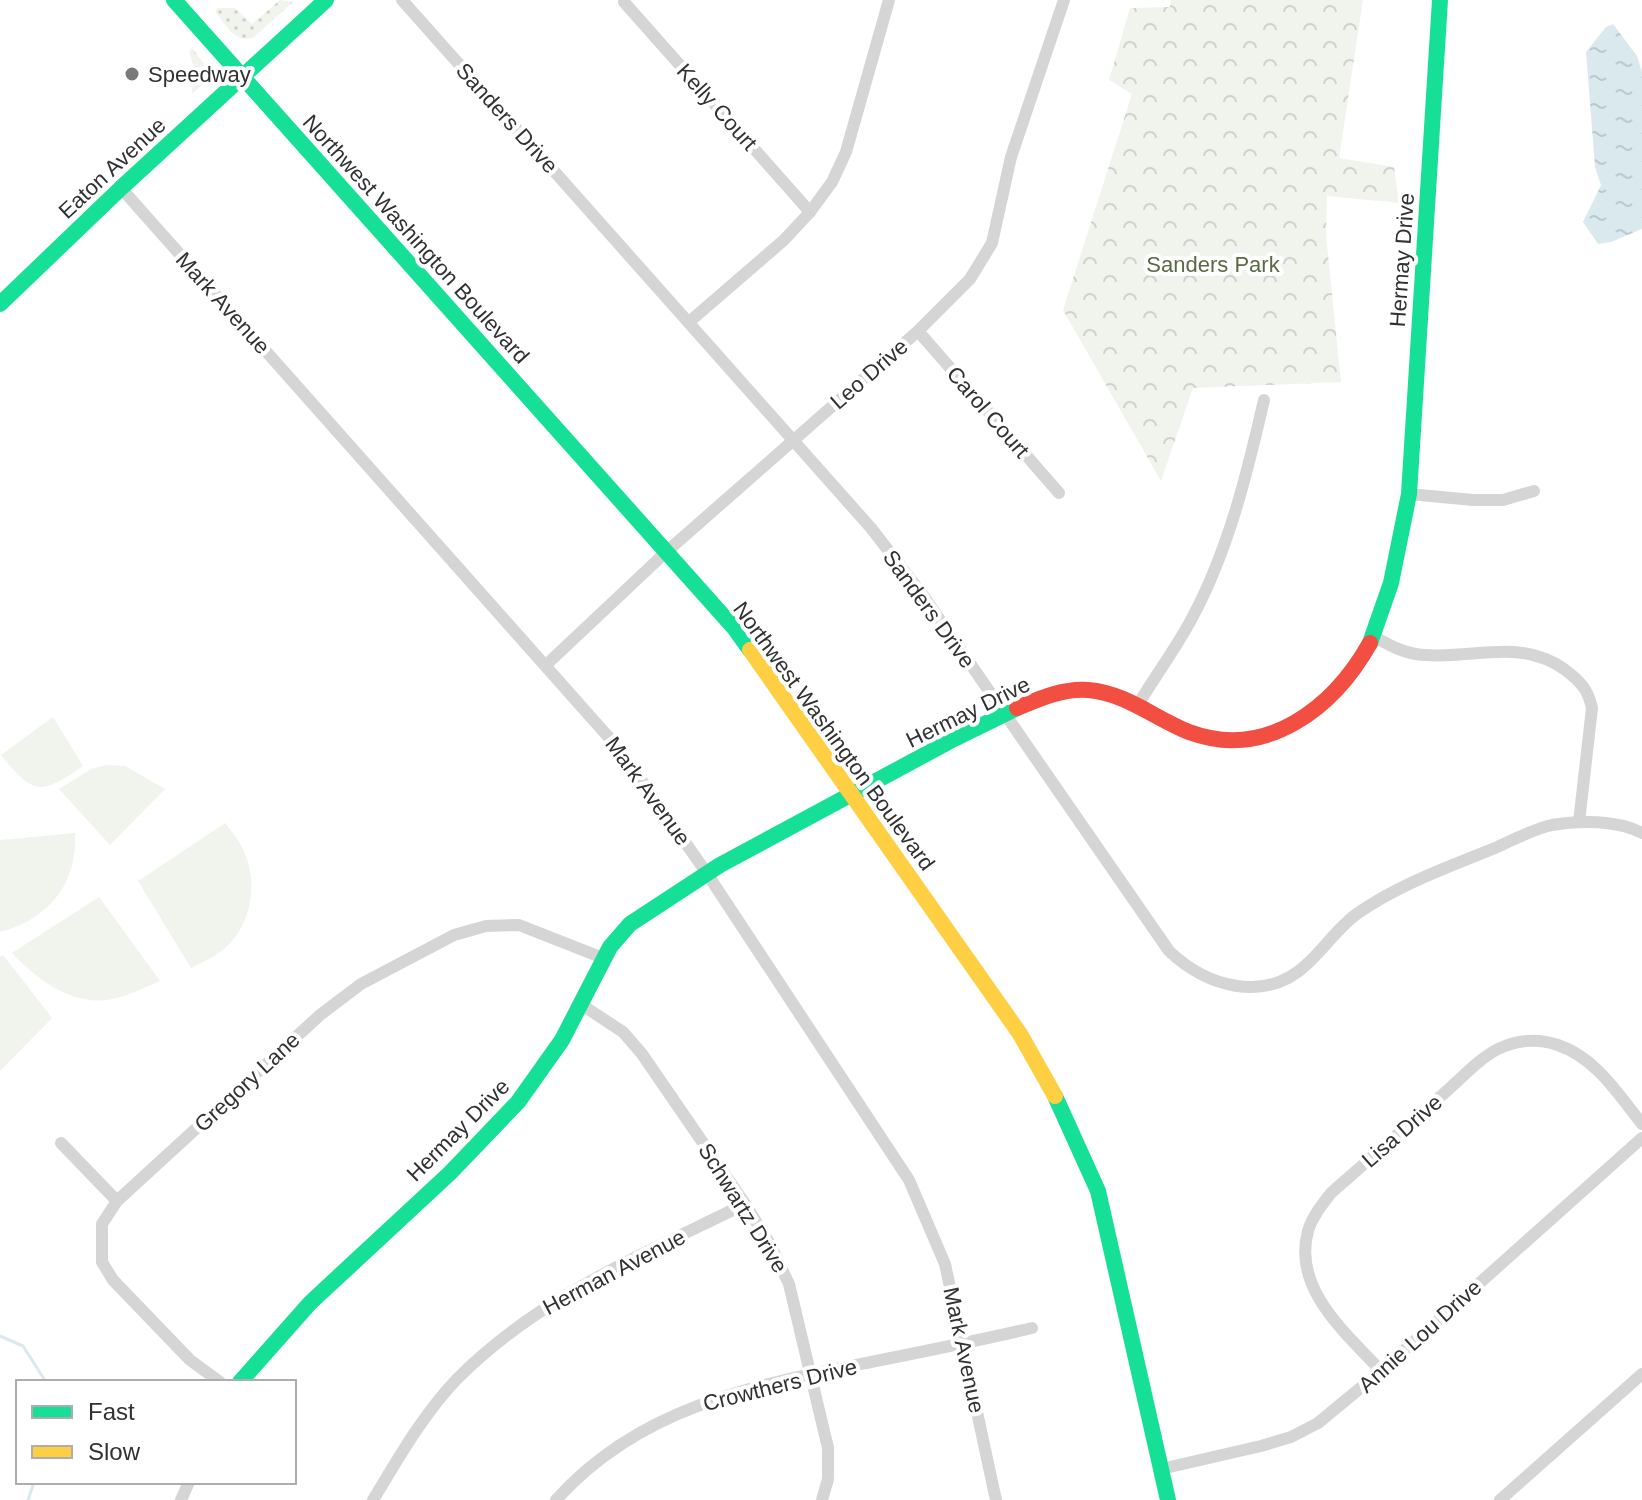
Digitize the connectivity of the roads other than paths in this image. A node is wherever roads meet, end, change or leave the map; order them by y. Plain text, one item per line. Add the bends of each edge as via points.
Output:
1 (174, 0) edge
2 (326, 0) edge
3 (402, 0) edge
4 (889, 0) edge
5 (1064, 0) edge
6 (1440, 0) edge
7 (624, 2) dead end
8 (243, 77) junction
9 (121, 188) junction
10 (810, 212) junction
11 (0, 304) edge
12 (689, 322) junction
13 (918, 331) junction
14 (1264, 400) dead end
15 (794, 439) junction
16 (1534, 491) dead end
17 (1059, 493) dead end
18 (1409, 494) junction
19 (665, 553) junction
20 (1373, 636) junction
21 (546, 665) junction
22 (1139, 703) junction
23 (1004, 715) junction
24 (851, 796) junction
25 (1579, 822) junction
26 (1642, 833) edge
27 (706, 872) junction
28 (603, 958) junction
29 (582, 1005) junction
30 (1642, 1124) edge
31 (1642, 1138) edge
32 (61, 1143) dead end
33 (117, 1201) junction
34 (745, 1204) junction
35 (1032, 1328) dead end
36 (963, 1344) junction
37 (1381, 1371) junction
38 (810, 1374) junction
39 (1642, 1374) edge
40 (217, 1380) edge
41 (242, 1380) edge
42 (1161, 1469) junction
43 (373, 1500) edge
44 (556, 1500) edge
45 (822, 1500) edge
46 (996, 1500) edge
47 (1168, 1500) edge
48 (1500, 1500) edge

1 - 8 street, Northwest Washington Boulevard
2 - 8 street, Eaton Avenue
3 - 12 street, Sanders Drive
4 - 10 street via 846,152
5 - 13 street, Leo Drive via 1011,157 992,243 970,279
6 - 18 street, Hermay Drive
7 - 10 street, Kelly Court
8 - 9 street, Eaton Avenue
8 - 19 street, Northwest Washington Boulevard
9 - 11 street, Eaton Avenue
9 - 21 street, Mark Avenue
10 - 12 street
12 - 15 street, Sanders Drive
13 - 15 street, Leo Drive
13 - 17 street, Carol Court
14 - 22 street via 1238,504 1217,560 1192,619
15 - 19 street, Leo Drive
15 - 23 street, Sanders Drive via 922,594
16 - 18 street via 1503,500
18 - 20 street, Hermay Drive
19 - 21 street, Leo Drive
19 - 24 street, Northwest Washington Boulevard via 735,629
20 - 22 street, Hermay Drive via 1345,681 1320,707 1275,733 1227,742 1197,735
20 - 25 street via 1402,652 1428,655 1511,650 1538,655 1579,680 1592,708
21 - 27 street, Mark Avenue via 620,750
22 - 23 street, Hermay Drive via 1079,689
23 - 24 street, Hermay Drive
23 - 25 street, Sanders Drive via 1169,951 1187,968 1233,986 1258,987 1303,968 1349,919 1408,884 1548,826
24 - 27 street, Hermay Drive
24 - 42 street, Northwest Washington Boulevard via 1020,1034 1079,1142 1105,1218
25 - 26 street, Sanders Drive
27 - 28 street, Hermay Drive via 623,930
27 - 36 street, Mark Avenue via 909,1180 945,1264
28 - 29 street, Hermay Drive
28 - 33 street, Gregory Lane via 519,925 486,926 454,935 361,984 320,1015
29 - 34 street, Schwartz Drive via 623,1032 642,1054
29 - 41 street, Hermay Drive via 526,1094 318,1294
30 - 37 street, Lisa Drive via 1598,1070 1578,1055 1540,1041 1518,1042 1487,1057 1331,1193 1307,1232 1312,1286 1327,1312
31 - 37 street, Annie Lou Drive
32 - 33 street
33 - 40 street, Gregory Lane via 102,1224 102,1262 190,1360
34 - 38 street, Schwartz Drive via 789,1284
34 - 43 street, Herman Avenue via 585,1284 494,1346 419,1425
35 - 36 street, Crowthers Drive
36 - 38 street, Crowthers Drive
36 - 46 street, Mark Avenue
37 - 42 street, Annie Lou Drive via 1318,1423 1291,1437
38 - 44 street, Crowthers Drive via 673,1414 620,1442
38 - 45 street, Schwartz Drive via 828,1448
39 - 48 street
42 - 47 street, Northwest Washington Boulevard

